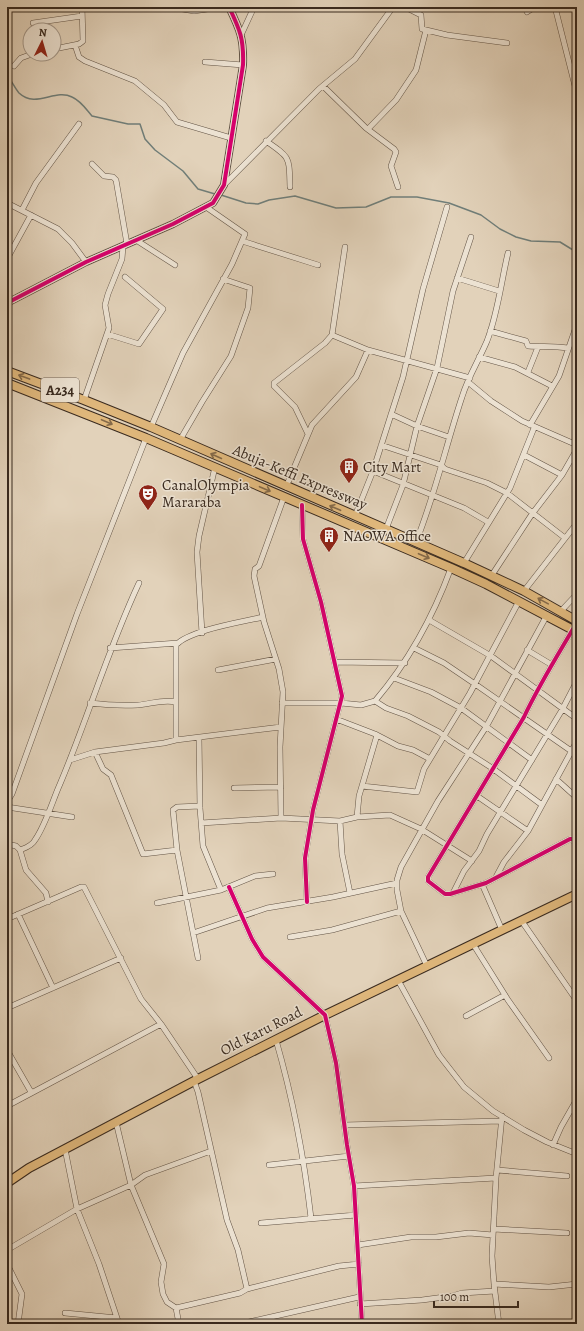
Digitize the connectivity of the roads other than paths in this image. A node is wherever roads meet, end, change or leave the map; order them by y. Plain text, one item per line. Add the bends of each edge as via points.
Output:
1 (82, 7) edge
2 (171, 7) edge
3 (221, 7) edge
4 (229, 7) edge
5 (254, 7) edge
6 (393, 7) edge
7 (405, 7) edge
8 (535, 7) edge
9 (555, 7) edge
10 (527, 12) dead end
11 (82, 16) junction
12 (40, 22) edge
13 (426, 30) junction
14 (242, 33) junction
15 (507, 42) dead end
16 (75, 45) junction
17 (62, 47) edge
18 (22, 58) edge
19 (205, 62) dead end
20 (243, 65) junction
21 (14, 66) dead end
22 (323, 86) junction
23 (577, 94) edge
24 (79, 124) dead end
25 (368, 129) junction
26 (231, 138) junction
27 (266, 141) junction
28 (92, 164) dead end
29 (224, 185) junction
30 (290, 187) dead end
31 (398, 187) dead end
32 (7, 203) edge
33 (206, 207) junction
34 (447, 207) dead end
35 (22, 210) junction
36 (31, 215) junction
37 (471, 237) dead end
38 (136, 240) junction
39 (242, 241) junction
40 (125, 245) junction
41 (345, 247) dead end
42 (508, 252) dead end
43 (7, 259) edge
44 (86, 262) junction
45 (175, 265) dead end
46 (318, 265) dead end
47 (125, 277) dead end
48 (457, 278) junction
49 (223, 279) junction
50 (499, 291) junction
51 (7, 303) edge
52 (577, 324) edge
53 (490, 331) junction
54 (107, 334) junction
55 (332, 335) junction
56 (538, 347) junction
57 (568, 348) junction
58 (368, 350) junction
59 (479, 357) junction
60 (407, 360) junction
61 (437, 368) junction
62 (7, 371) edge
63 (528, 372) junction
64 (469, 380) junction
65 (7, 383) edge
66 (552, 386) junction
67 (84, 400) junction
68 (391, 414) junction
69 (418, 426) junction
70 (532, 426) junction
71 (151, 427) junction
72 (308, 434) junction
73 (450, 437) junction
74 (146, 438) junction
75 (180, 440) junction
76 (382, 445) junction
77 (577, 445) edge
78 (577, 450) edge
79 (410, 453) junction
80 (524, 454) junction
81 (441, 465) junction
82 (215, 467) junction
83 (373, 471) junction
84 (562, 475) junction
85 (403, 485) junction
86 (286, 487) junction
87 (507, 493) junction
88 (432, 496) junction
89 (284, 497) junction
90 (302, 505) junction
91 (532, 514) junction
92 (355, 516) junction
93 (488, 522) junction
94 (577, 523) edge
95 (386, 529) junction
96 (565, 538) junction
97 (416, 542) junction
98 (464, 563) junction
99 (451, 568) junction
100 (492, 575) junction
101 (138, 583) dead end
102 (524, 591) junction
103 (577, 594) edge
104 (520, 601) junction
105 (561, 611) junction
106 (546, 615) junction
107 (262, 617) junction
108 (429, 620) junction
109 (577, 621) edge
110 (575, 630) edge
111 (202, 633) junction
112 (178, 643) junction
113 (110, 648) junction
114 (414, 648) junction
115 (527, 650) junction
116 (491, 656) junction
117 (276, 659) junction
118 (335, 662) junction
119 (405, 663) junction
120 (552, 666) junction
121 (218, 670) dead end
122 (514, 674) junction
123 (394, 678) junction
124 (576, 683) edge
125 (476, 684) junction
126 (537, 690) junction
127 (375, 701) junction
128 (499, 701) junction
129 (176, 702) junction
130 (90, 703) junction
131 (282, 703) junction
132 (341, 703) junction
133 (461, 708) junction
134 (562, 710) junction
135 (524, 717) junction
136 (336, 719) junction
137 (577, 719) edge
138 (486, 726) junction
139 (281, 727) junction
140 (377, 735) junction
141 (443, 735) junction
142 (547, 735) junction
143 (199, 738) junction
144 (176, 740) junction
145 (577, 741) edge
146 (507, 742) junction
147 (571, 750) junction
148 (95, 752) junction
149 (468, 753) junction
150 (577, 755) edge
151 (70, 760) junction
152 (430, 760) junction
153 (532, 760) junction
154 (492, 768) junction
155 (556, 779) junction
156 (516, 785) junction
157 (362, 786) junction
158 (281, 787) junction
159 (234, 788) dead end
160 (477, 796) junction
161 (577, 798) edge
162 (7, 802) edge
163 (542, 805) junction
164 (200, 806) junction
165 (7, 807) edge
166 (48, 812) junction
167 (500, 812) junction
168 (72, 817) dead end
169 (357, 817) junction
170 (281, 818) junction
171 (312, 821) junction
172 (340, 821) junction
173 (201, 823) junction
174 (422, 829) junction
175 (528, 831) junction
176 (7, 844) edge
177 (446, 846) junction
178 (577, 849) edge
179 (20, 850) junction
180 (177, 850) junction
181 (472, 861) junction
182 (273, 874) dead end
183 (495, 879) junction
184 (397, 883) junction
185 (482, 884) junction
186 (228, 887) junction
187 (221, 890) junction
188 (350, 893) junction
189 (453, 894) junction
190 (576, 897) edge
191 (186, 898) junction
192 (48, 902) junction
193 (307, 902) junction
194 (157, 903) dead end
195 (401, 912) junction
196 (18, 914) junction
197 (242, 917) junction
198 (7, 919) edge
199 (522, 920) junction
200 (502, 930) junction
201 (193, 933) junction
202 (290, 937) dead end
203 (474, 944) junction
204 (121, 958) junction
205 (198, 958) dead end
206 (427, 966) junction
207 (398, 980) junction
208 (53, 988) junction
209 (505, 995) junction
210 (577, 1001) edge
211 (7, 1008) edge
212 (325, 1015) junction
213 (466, 1016) dead end
214 (161, 1024) junction
215 (276, 1040) junction
216 (7, 1050) edge
217 (549, 1058) dead end
218 (196, 1080) junction
219 (31, 1092) junction
220 (577, 1099) edge
221 (7, 1106) edge
222 (501, 1119) junction
223 (116, 1122) junction
224 (344, 1125) junction
225 (553, 1145) junction
226 (65, 1149) junction
227 (211, 1151) junction
228 (577, 1154) edge
229 (349, 1156) junction
230 (305, 1160) junction
231 (270, 1165) dead end
232 (497, 1170) junction
233 (567, 1176) dead end
234 (496, 1178) junction
235 (8, 1182) edge
236 (131, 1185) junction
237 (354, 1186) junction
238 (77, 1209) junction
239 (356, 1215) junction
240 (311, 1218) junction
241 (261, 1223) dead end
242 (494, 1232) junction
243 (567, 1233) dead end
244 (358, 1245) junction
245 (7, 1250) edge
246 (7, 1264) edge
247 (359, 1264) junction
248 (494, 1284) junction
249 (577, 1284) edge
250 (247, 1289) junction
251 (495, 1292) junction
252 (359, 1297) junction
253 (360, 1304) junction
254 (176, 1308) junction
255 (65, 1313) dead end
256 (117, 1318) junction
257 (18, 1324) edge
258 (119, 1324) edge
259 (179, 1324) edge
260 (240, 1324) edge
261 (362, 1324) edge
262 (499, 1324) edge

1 - 11 street
2 - 3 street via 194,11
4 - 14 street
5 - 14 street
6 - 22 street via 355,58
7 - 13 street via 421,15 421,27
8 - 10 street
9 - 23 street
11 - 12 street
11 - 16 street via 83,41
13 - 15 street
13 - 25 street via 416,70 396,100
14 - 20 street
16 - 17 street
16 - 26 street via 79,57 135,81 164,105 177,122
18 - 21 street
19 - 20 street
20 - 26 street
22 - 25 street
22 - 27 street
24 - 35 street via 36,184
25 - 31 street via 396,152 391,166
26 - 29 street
27 - 29 street
27 - 30 street via 286,155 289,162
28 - 40 street via 104,176 116,180
29 - 33 street via 213,203
32 - 35 street
33 - 38 street
33 - 39 street via 243,231 245,234
34 - 60 street via 421,296
35 - 36 street
36 - 43 street
36 - 44 street via 58,229
37 - 48 street
38 - 40 street
38 - 45 street
39 - 46 street
39 - 49 street
40 - 44 street
40 - 54 street via 108,294
41 - 55 street
42 - 50 street
44 - 51 street
47 - 54 street via 163,309 139,344
48 - 50 street
48 - 61 street
49 - 71 street via 182,353
49 - 75 street via 250,288 248,308 231,356
50 - 53 street via 498,306
52 - 57 street
53 - 56 street via 526,341 528,346
53 - 59 street
54 - 67 street
55 - 58 street
55 - 72 street via 274,386 295,407
56 - 57 street via 545,345
56 - 63 street
57 - 66 street via 559,376
58 - 60 street
58 - 72 street via 356,377 314,422
59 - 63 street
59 - 64 street
60 - 61 street
60 - 68 street
61 - 64 street
61 - 69 street
67 -> 62 main road, Abuja-Keffi Expressway / A234
63 - 66 street
64 - 70 street via 491,401
64 - 73 street
65 -> 74 main road, Abuja-Keffi Expressway / A234
66 - 70 street
67 - 71 main road, Abuja-Keffi Expressway / A234
68 - 69 street
68 - 76 street
69 - 73 street
69 - 79 street
70 - 77 street
70 - 80 street
71 - 75 main road, Abuja-Keffi Expressway / A234
72 - 86 street
73 - 81 street
74 - 82 main road, Abuja-Keffi Expressway / A234
74 - 162 street
86 -> 75 main road, Abuja-Keffi Expressway / A234
76 - 79 street
76 - 83 street
78 - 84 street
79 - 81 street
79 - 85 street
80 - 84 street
80 - 87 street
81 - 87 street via 445,469 487,483
81 - 88 street
82 -> 89 main road, Abuja-Keffi Expressway / A234
82 - 111 street via 197,552
83 - 85 street
83 - 92 street
84 - 91 street
85 - 88 street
85 - 95 street
92 -> 86 main road, Abuja-Keffi Expressway / A234
87 - 91 street
87 - 93 street
88 - 93 street via 464,508
88 - 97 street
89 - 90 main road, Abuja-Keffi Expressway / A234
89 - 107 street via 259,566 255,569
90 -> 99 main road, Abuja-Keffi Expressway / A234
90 - 118 street via 302,539 321,602
91 - 96 street
91 - 100 street
92 - 95 main road, Abuja-Keffi Expressway / A234
93 - 98 street
94 - 96 street
95 - 97 main road, Abuja-Keffi Expressway / A234
96 - 102 street
97 - 98 main road, Abuja-Keffi Expressway / A234
98 - 100 main road, Abuja-Keffi Expressway / A234
99 - 104 main road, Abuja-Keffi Expressway / A234
99 - 108 street via 438,604
100 - 102 main road, Abuja-Keffi Expressway / A234
101 - 113 street
105 -> 102 main road, Abuja-Keffi Expressway / A234
103 - 105 street
104 - 106 main road, Abuja-Keffi Expressway / A234
104 - 116 street
105 - 109 main road, Abuja-Keffi Expressway / A234
106 - 110 main road, Abuja-Keffi Expressway / A234
106 - 115 street
107 - 111 street
107 - 117 street
108 - 114 street
108 - 116 street
110 - 120 street
111 - 112 street
112 - 113 street
112 - 129 street via 175,648
113 - 130 street
114 - 119 street
114 - 125 street via 444,663
115 - 120 street
115 - 122 street
116 - 122 street
116 - 125 street
117 - 121 street
117 - 131 street via 283,692
118 - 119 street
118 - 132 street via 342,696
119 - 123 street
120 - 126 street
122 - 126 street
122 - 128 street
123 - 127 street
123 - 133 street via 431,692
124 - 134 street
125 - 128 street
125 - 133 street
126 - 134 street
126 - 135 street
127 - 132 street via 361,705
127 - 141 street
128 - 135 street
128 - 138 street
129 - 130 street via 169,700 116,706
129 - 144 street
130 - 151 street
131 - 132 street
131 - 139 street
132 - 136 street
133 - 138 street
133 - 141 street
134 - 137 street
134 - 142 street
135 - 142 street
135 - 146 street
136 - 140 street
136 - 171 street
138 - 146 street
138 - 149 street
139 - 143 street
139 - 158 street
140 - 152 street
140 - 157 street
141 - 149 street
141 - 152 street
142 - 147 street
142 - 153 street
143 - 144 street
143 - 164 street
144 - 148 street
145 - 147 street
146 - 153 street
146 - 154 street
147 - 150 street
147 - 155 street
148 - 151 street
148 - 180 street via 103,769 111,775 143,854
149 - 154 street
149 - 174 street
151 - 166 street
152 - 157 street via 424,769 417,792
153 - 156 street
154 - 156 street
154 - 160 street
155 - 161 street
155 - 163 street
156 - 163 street
156 - 167 street
157 - 169 street via 357,803
158 - 159 street
158 - 170 street
160 - 167 street
160 - 177 street
163 - 175 street
164 - 173 street
164 - 180 street via 174,808
165 - 166 street
166 - 168 street
166 - 179 street via 34,841
167 - 175 street
167 - 181 street
169 - 172 street
169 - 174 street via 390,815
170 - 171 street
170 - 173 street
171 - 172 street
171 - 193 street via 305,858
172 - 188 street via 342,854
173 - 187 street via 203,846
174 - 177 street
174 - 184 street via 401,867
175 - 183 street via 504,862
176 - 179 street
177 - 181 street
177 - 189 street via 428,881 447,895
178 - 183 street via 570,839
179 - 192 street via 26,870 46,893
180 - 191 street
181 - 189 street
182 - 186 street via 255,876
183 - 185 street
184 - 188 street
184 - 195 street
185 - 189 street
185 - 200 street
186 - 187 street
186 - 197 street
187 - 191 street
188 - 193 street
190 - 199 main road, Old Karu Road
191 - 194 street
191 - 201 street
192 - 196 street
192 - 204 street via 84,887
193 - 197 street via 267,908
195 - 202 street via 332,930
195 - 206 street
196 - 198 street
196 - 208 street
197 - 201 street
197 - 212 street via 263,957
199 - 200 main road, Old Karu Road
199 - 210 street
200 - 203 main road, Old Karu Road
201 - 205 street
203 - 206 main road, Old Karu Road
203 - 209 street
204 - 208 street
204 - 214 street via 141,999
206 - 207 main road, Old Karu Road
207 - 212 main road, Old Karu Road
207 - 222 street via 439,1055 453,1074
208 - 211 street
209 - 213 street
209 - 217 street
212 - 215 main road, Old Karu Road
212 - 224 street via 336,1063
214 - 218 street
214 - 219 street
215 - 218 main road, Old Karu Road
215 - 230 street via 291,1091
216 - 219 street
218 - 223 main road, Old Karu Road
218 - 227 street
219 - 221 street
220 - 225 street
222 - 224 street
222 - 225 street
222 - 232 street
223 - 226 main road, Old Karu Road
223 - 236 street
224 - 229 street
225 - 228 street
226 - 235 main road, Old Karu Road
226 - 238 street
227 - 236 street via 168,1165 145,1175
227 - 250 street
229 - 230 street
229 - 237 street
230 - 231 street
230 - 240 street
232 - 233 street
232 - 234 street
234 - 237 street
234 - 242 street
236 - 238 street
236 - 254 street via 164,1264 161,1282 163,1294 167,1302
237 - 239 street
238 - 245 street
238 - 256 street
239 - 240 street
239 - 244 street
240 - 241 street
242 - 243 street
242 - 244 street via 411,1237
242 - 248 street
244 - 247 street
246 - 257 street via 22,1294
247 - 250 street via 339,1266
247 - 252 street
248 - 249 street via 550,1287
248 - 251 street
250 - 254 street via 240,1293
251 - 253 street
251 - 262 street
252 - 253 street
252 - 260 street
253 - 261 street
254 - 259 street
255 - 256 street
256 - 258 street

